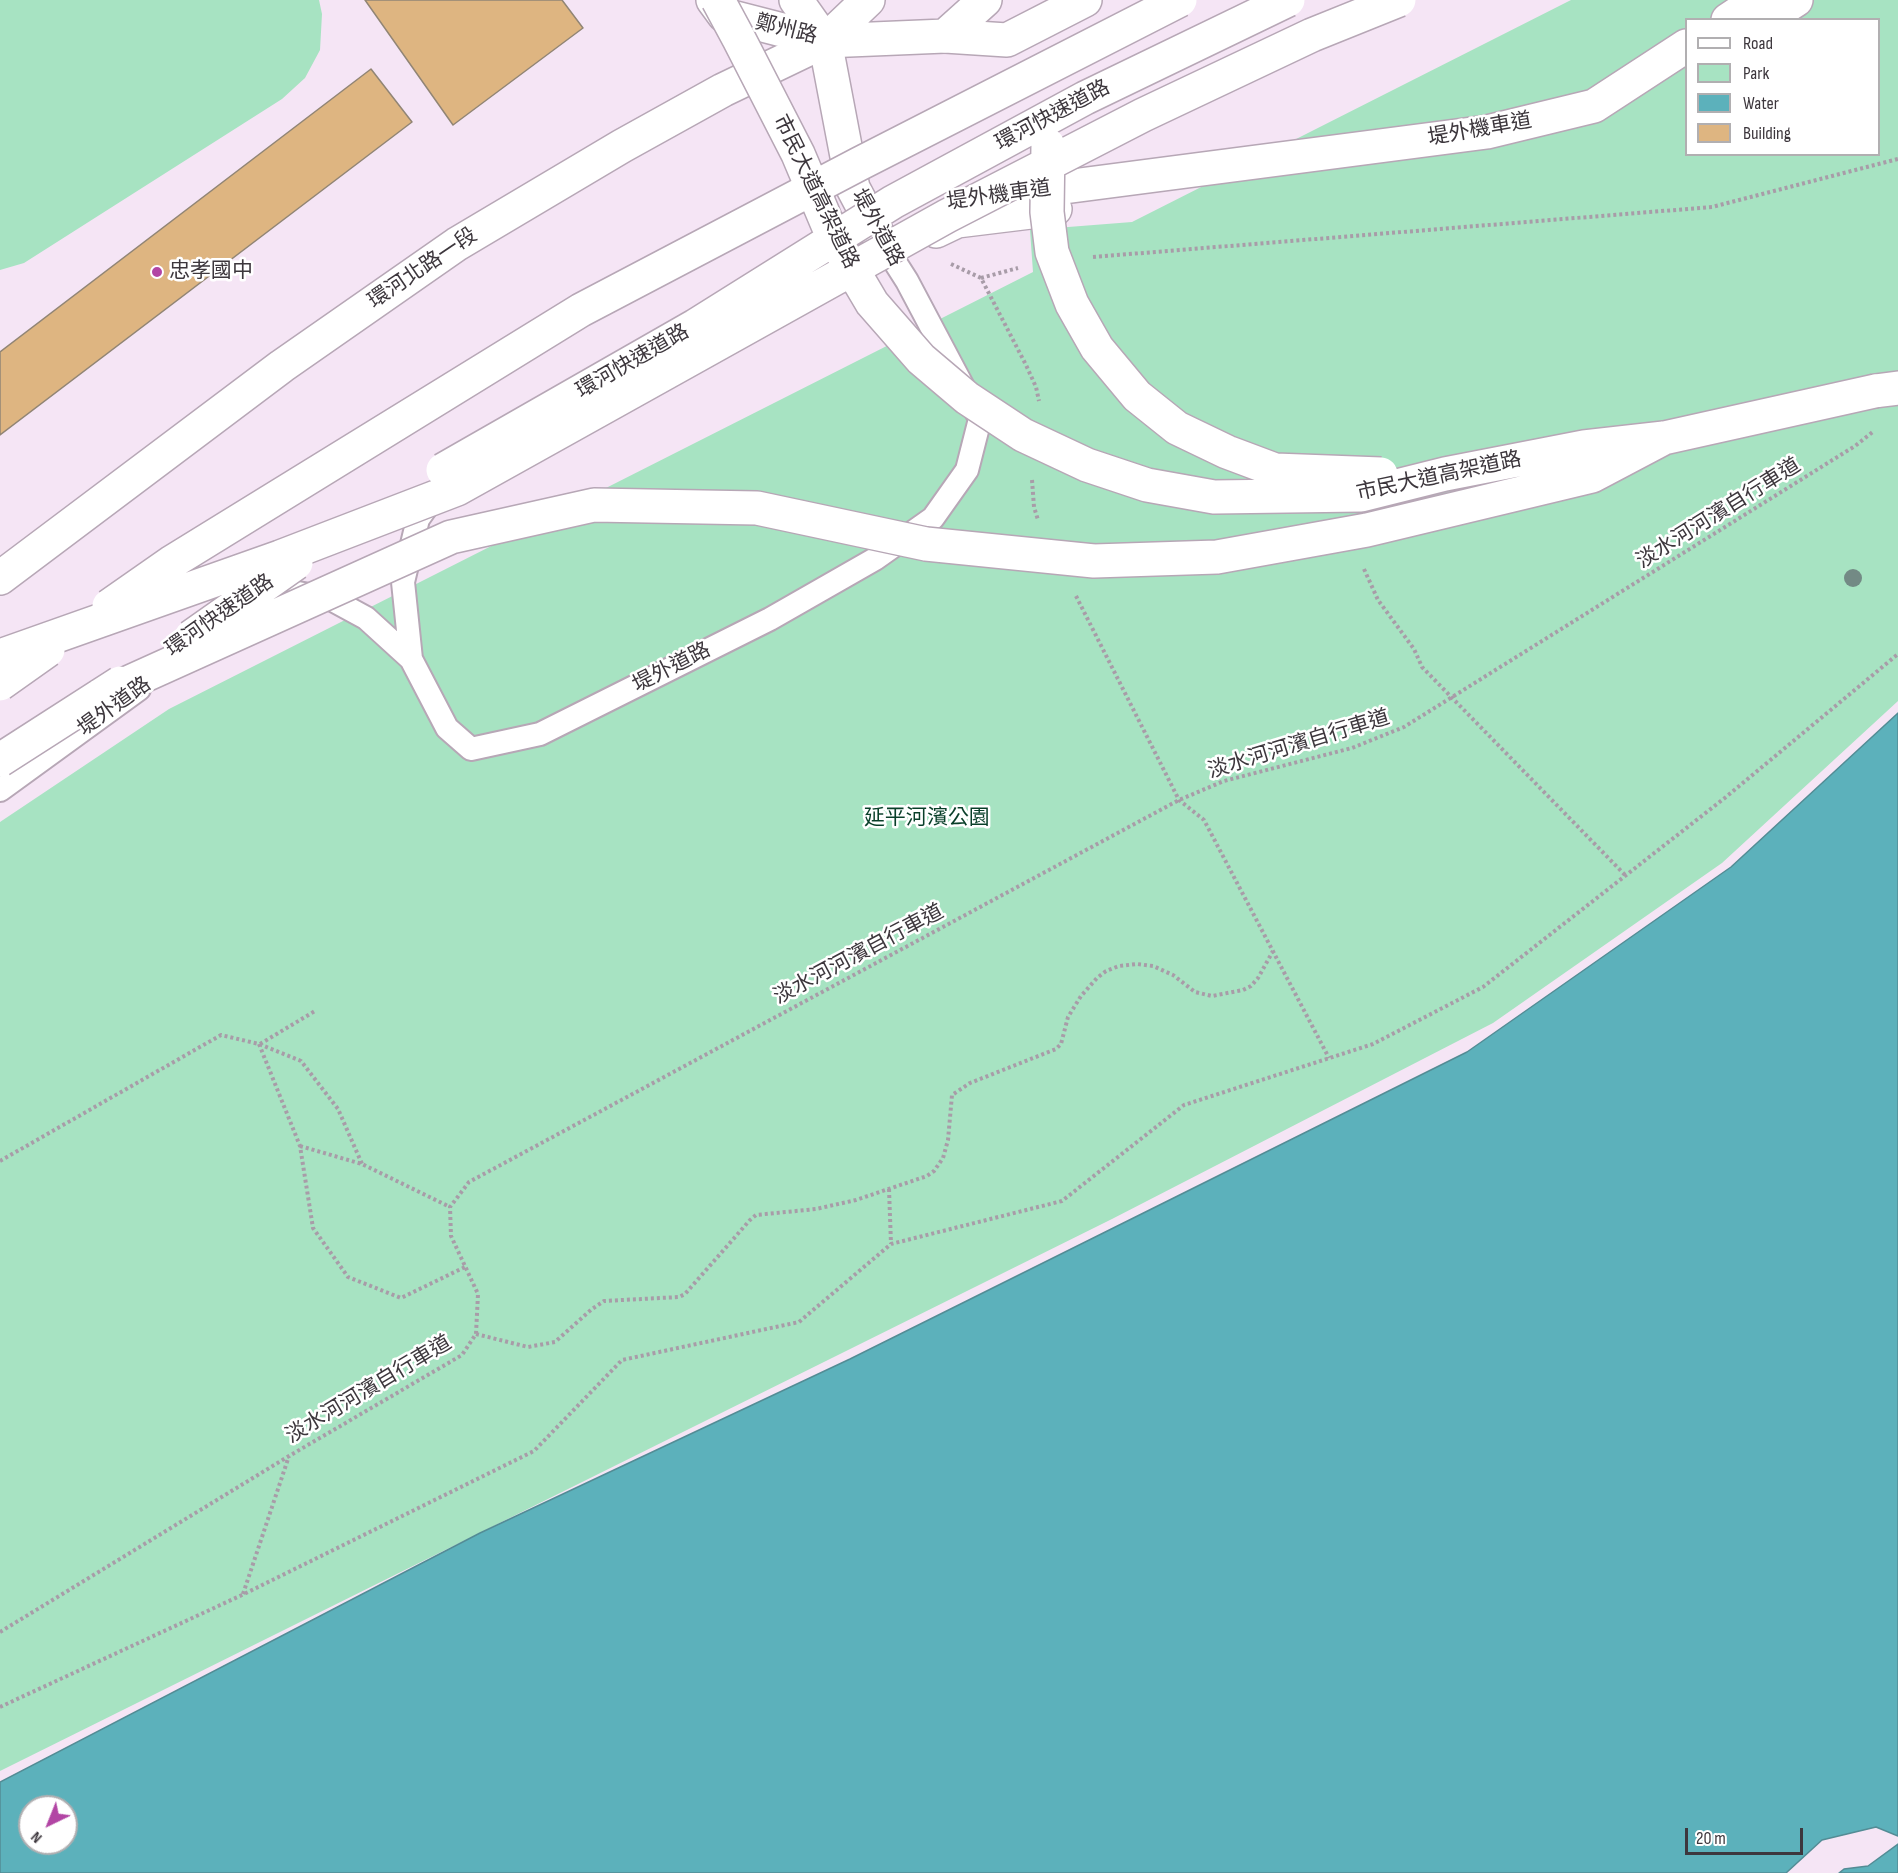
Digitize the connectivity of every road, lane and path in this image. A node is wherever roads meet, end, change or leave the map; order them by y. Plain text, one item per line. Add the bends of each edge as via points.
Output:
1 (713, 0) edge
2 (717, 0) edge
3 (796, 0) edge
4 (836, 0) edge
5 (868, 0) edge
6 (985, 0) edge
7 (1085, 0) edge
8 (1125, 0) edge
9 (1180, 0) edge
10 (1288, 0) edge
11 (1399, 0) edge
12 (1758, 0) edge
13 (1796, 0) edge
14 (1731, 18) edge
15 (1768, 18) edge
16 (945, 36) junction
17 (825, 41) junction
18 (1685, 47) edge
19 (1685, 69) edge
20 (1898, 159) edge
21 (879, 237) junction
22 (1092, 257) dead end
23 (1023, 266) dead end
24 (981, 278) dead end
25 (1898, 388) edge
26 (1881, 425) dead end
27 (1664, 438) junction
28 (1446, 474) junction
29 (0, 578) edge
30 (1898, 654) edge
31 (0, 656) edge
32 (411, 659) junction
33 (0, 684) edge
34 (101, 695) junction
35 (1452, 697) junction
36 (0, 760) edge
37 (0, 790) edge
38 (1179, 800) junction
39 (1626, 876) junction
40 (1273, 951) junction
41 (315, 1011) dead end
42 (259, 1044) junction
43 (1329, 1058) junction
44 (300, 1146) junction
45 (0, 1161) edge
46 (362, 1164) junction
47 (889, 1189) junction
48 (450, 1207) junction
49 (891, 1244) junction
50 (465, 1267) junction
51 (476, 1334) junction
52 (289, 1456) junction
53 (242, 1595) junction
54 (0, 1632) edge
55 (0, 1707) edge

1 - 17 main road, 鄭州路 via 724,15
2 - 28 main road, 市民大道高架道路, bridge via 798,154 833,237 872,303 921,359 967,398 1023,435 1087,465 1148,484 1214,497 1361,495
3 - 17 main road
4 - 17 main road, 鄭州路
5 - 17 main road, 環河北路一段
6 - 16 main road
7 - 16 main road via 1007,40
8 - 28 main road, bridge via 1078,62 1058,104 1047,150 1047,212 1052,252 1072,304 1097,348 1137,396 1177,428 1275,470
9 - 33 main road, bridge via 581,310 172,562
10 - 34 main road, 環河快速道路, bridge via 1085,98 893,202 696,326 337,533 201,631
11 - 31 main road, bridge via 1312,35 1154,110 958,211 457,489 280,557
12 - 14 main road
13 - 15 main road
16 - 17 main road
17 - 21 main road, 堤外道路 via 853,188
17 - 29 main road, 環河北路一段 via 723,90 457,244 282,366
18 - 21 main road, 堤外機車道 via 1594,106 1487,132 938,203
19 - 21 main road, 堤外機車道 via 1605,118 1482,154 957,221 921,239
20 - 22 path via 1712,207
21 - 32 lane via 449,475 418,519 403,582
21 - 32 lane, 堤外道路 via 907,281 980,419 967,470 933,518 875,559 770,619 540,734 471,749 447,728
23 - 24 path
25 - 27 main road, 市民大道高架道路, bridge
26 - 35 path, 淡水河河濱自行車道 via 1855,446
27 - 28 main road, 市民大道高架道路, bridge via 1584,447
27 - 34 main road, bridge via 1592,476 1367,531 1217,557 1094,561 926,544 758,508 594,505 451,537
30 - 39 path
32 - 37 lane, 堤外道路 via 366,618 331,599 276,590
34 - 36 main road, 環河快速道路, bridge
35 - 38 path, 淡水河河濱自行車道 via 1404,728 1352,748 1224,781
35 - 39 path
38 - 40 path via 1204,820
38 - 48 path, 淡水河河濱自行車道 via 469,1182
39 - 43 path via 1483,987 1373,1044
40 - 43 path
40 - 47 path via 1251,986 1212,996 1195,992 1153,966 1128,965 1106,971 1081,996 1056,1049 970,1083 952,1095 943,1158 927,1176
41 - 42 path
42 - 44 path
42 - 45 path via 221,1035
42 - 46 path via 301,1061 338,1109
43 - 49 path via 1184,1105 1062,1201
44 - 46 path
44 - 50 path via 313,1228 348,1277 401,1298
46 - 48 path
47 - 49 path
47 - 51 path via 816,1209 756,1215 685,1294 604,1301 555,1342 528,1347
48 - 50 path, 淡水河河濱自行車道 via 451,1236
49 - 53 path via 799,1322 622,1360 534,1451
50 - 51 path, 淡水河河濱自行車道 via 478,1294
51 - 52 path, 淡水河河濱自行車道 via 462,1355
52 - 53 path
52 - 54 path, 淡水河河濱自行車道
53 - 55 path

